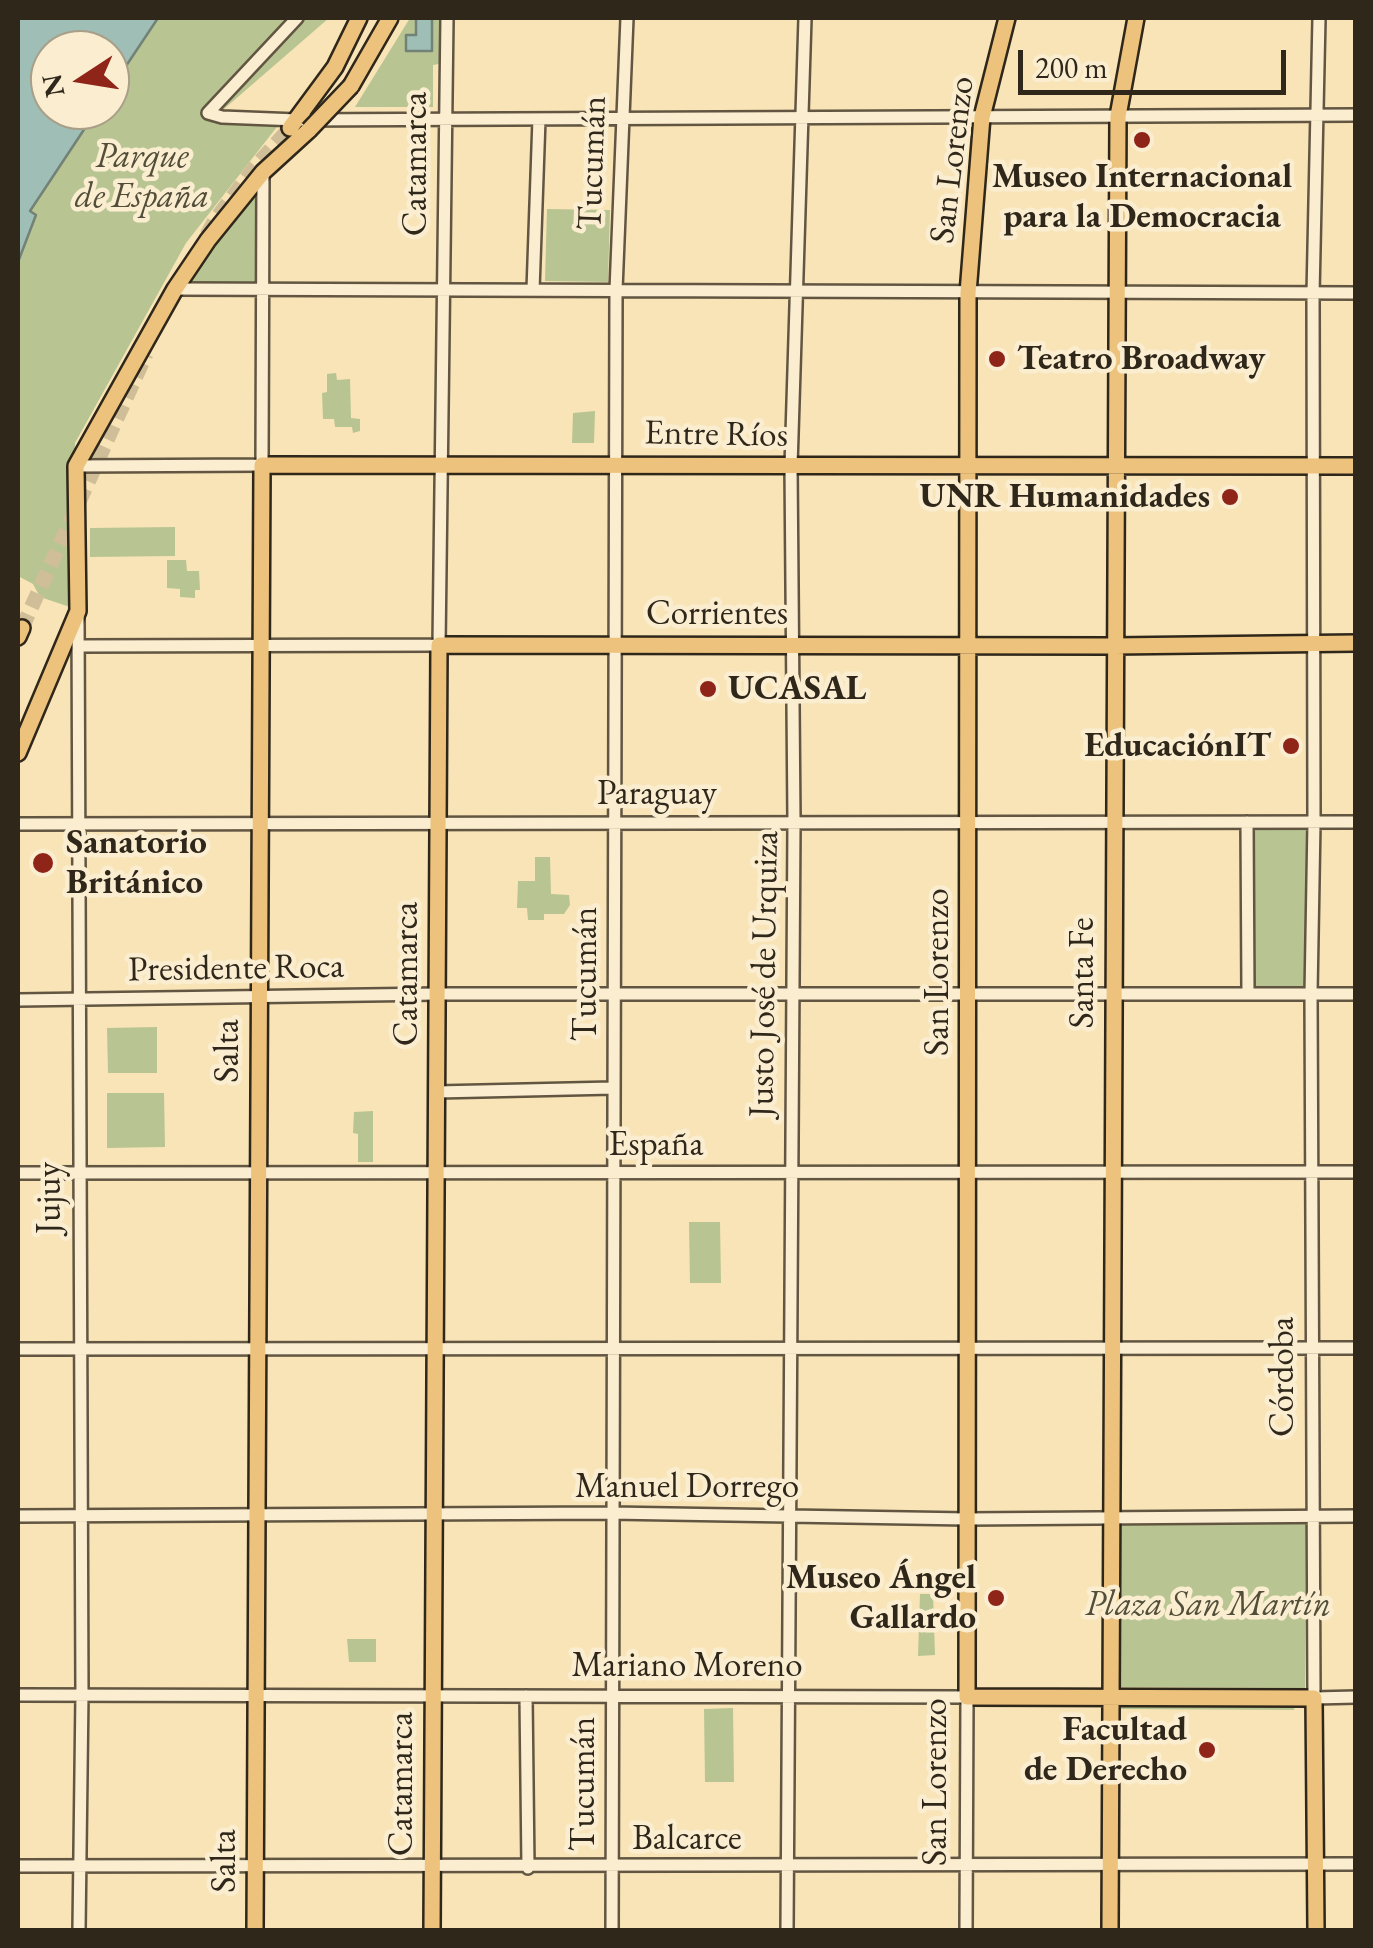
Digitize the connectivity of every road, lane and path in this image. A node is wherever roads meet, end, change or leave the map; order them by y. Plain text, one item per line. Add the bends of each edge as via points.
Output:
1 (297, 18) edge
2 (360, 18) edge
3 (390, 18) edge
4 (447, 18) edge
5 (626, 18) edge
6 (805, 18) edge
7 (1006, 18) edge
8 (1136, 18) edge
9 (1319, 18) edge
10 (1317, 115) junction
11 (1356, 115) edge
12 (1118, 116) junction
13 (800, 117) junction
14 (982, 117) junction
15 (622, 118) junction
16 (447, 119) junction
17 (539, 119) junction
18 (298, 126) junction
19 (263, 172) junction
20 (175, 290) junction
21 (263, 290) junction
22 (445, 290) junction
23 (533, 290) junction
24 (616, 290) junction
25 (795, 290) junction
26 (968, 293) junction
27 (1356, 293) edge
28 (1313, 294) junction
29 (1116, 295) junction
30 (615, 464) junction
31 (76, 466) junction
32 (262, 466) junction
33 (791, 466) junction
34 (968, 466) junction
35 (1356, 466) edge
36 (442, 467) junction
37 (1116, 467) junction
38 (1313, 467) junction
39 (78, 611) junction
40 (793, 643) junction
41 (1312, 643) junction
42 (1356, 643) edge
43 (439, 644) junction
44 (615, 644) junction
45 (260, 645) junction
46 (78, 646) junction
47 (969, 646) junction
48 (1114, 646) junction
49 (18, 753) edge
50 (614, 821) junction
51 (259, 822) junction
52 (438, 822) junction
53 (794, 822) junction
54 (970, 822) junction
55 (1114, 822) junction
56 (1247, 822) junction
57 (1314, 822) junction
58 (1356, 822) edge
59 (78, 823) junction
60 (18, 824) edge
61 (437, 994) junction
62 (613, 994) junction
63 (792, 994) junction
64 (968, 994) junction
65 (1113, 994) junction
66 (1248, 994) junction
67 (1311, 994) junction
68 (1356, 994) edge
69 (258, 996) junction
70 (18, 1000) edge
71 (78, 1000) junction
72 (613, 1088) junction
73 (436, 1092) junction
74 (612, 1172) junction
75 (791, 1172) junction
76 (968, 1172) junction
77 (1112, 1172) junction
78 (1311, 1172) junction
79 (1356, 1172) edge
80 (18, 1173) edge
81 (80, 1173) junction
82 (436, 1173) junction
83 (258, 1174) junction
84 (435, 1348) junction
85 (612, 1348) junction
86 (790, 1348) junction
87 (967, 1348) junction
88 (1110, 1348) junction
89 (1312, 1348) junction
90 (1356, 1348) edge
91 (18, 1349) edge
92 (80, 1350) junction
93 (257, 1350) junction
94 (611, 1513) junction
95 (434, 1515) junction
96 (789, 1515) junction
97 (18, 1516) edge
98 (81, 1516) junction
99 (256, 1516) junction
100 (1313, 1516) junction
101 (1356, 1516) edge
102 (1110, 1518) junction
103 (967, 1519) junction
104 (82, 1694) junction
105 (18, 1695) edge
106 (612, 1695) junction
107 (433, 1696) junction
108 (526, 1696) junction
109 (1110, 1696) junction
110 (789, 1697) junction
111 (967, 1697) junction
112 (1356, 1697) edge
113 (255, 1698) junction
114 (1314, 1698) junction
115 (1315, 1864) junction
116 (1356, 1864) edge
117 (18, 1866) edge
118 (80, 1866) junction
119 (612, 1866) junction
120 (787, 1866) junction
121 (966, 1866) junction
122 (1109, 1866) junction
123 (255, 1867) junction
124 (432, 1868) junction
125 (528, 1868) junction
126 (79, 1930) edge
127 (256, 1930) edge
128 (432, 1930) edge
129 (612, 1930) edge
130 (787, 1930) edge
131 (966, 1930) edge
132 (1110, 1930) edge
133 (1316, 1930) edge

1 - 18 street via 208,109 211,115
2 - 18 main road
3 - 18 main road, bridge via 351,86
4 - 16 street, Catamarca
5 - 15 street, Tucumán
6 - 13 street, Justo José de Urquiza
7 - 14 main road, San Lorenzo
8 - 12 main road, Santa Fe
9 - 10 street, Córdoba
10 - 11 street
10 - 12 street
10 - 28 street, Córdoba
12 - 14 street
12 - 29 main road, Santa Fe
13 - 14 street
13 - 15 street
13 - 25 street, Justo José de Urquiza
14 - 26 main road, San Lorenzo
15 - 17 street
15 - 24 street, Tucumán
16 - 17 street
16 - 18 street
16 - 22 street, Catamarca
17 - 23 street
18 - 19 main road
19 - 20 main road
19 - 21 street, Salta
20 - 21 street
20 - 31 main road
21 - 22 street
21 - 32 street, Salta
22 - 23 street
22 - 36 street, Catamarca
23 - 24 street
24 - 25 street
24 - 30 street, Tucumán
25 - 26 street
25 - 33 street, Justo José de Urquiza
26 - 29 street
26 - 34 main road, San Lorenzo
27 - 28 street
28 - 29 street
28 - 38 street, Córdoba
29 - 37 main road, Santa Fe
30 - 33 main road, Entre Ríos
30 - 36 main road, Entre Ríos
30 - 44 street, Tucumán
31 - 32 street, Entre Ríos
31 - 39 main road, Jujuy
32 - 36 main road, Entre Ríos
32 - 45 main road, Salta
33 - 34 main road, Entre Ríos
33 - 40 street, Justo José de Urquiza
34 - 37 main road, Entre Ríos
34 - 47 main road, San Lorenzo
35 - 38 main road, Entre Ríos
36 - 43 street, Catamarca
37 - 38 main road, Entre Ríos
37 - 48 main road, Santa Fe
38 - 41 street, Córdoba
39 - 46 street, Jujuy
39 - 49 main road
40 - 44 main road, Corrientes
40 - 47 main road, Corrientes
40 - 53 street, Justo José de Urquiza
41 - 42 main road, Corrientes
41 - 48 main road, Corrientes
41 - 57 street, Córdoba
43 - 44 main road, Corrientes
43 - 45 street, Corrientes
43 - 52 main road, Catamarca
44 - 50 street, Tucumán
45 - 46 street, Corrientes
45 - 51 main road, Salta
46 - 59 street, Jujuy
47 - 48 main road, Corrientes
47 - 54 main road, San Lorenzo
48 - 55 main road, Santa Fe
50 - 52 street, Paraguay
50 - 53 street, Paraguay
50 - 62 street, Tucumán
51 - 52 street, Paraguay
51 - 59 street, Paraguay
51 - 69 main road, Salta
52 - 61 main road, Catamarca
53 - 54 street, Paraguay
53 - 63 street, Justo José de Urquiza
54 - 55 street, Paraguay
54 - 64 main road, San Lorenzo
55 - 56 street, Paraguay
55 - 65 main road, Santa Fe
56 - 57 street, Paraguay
56 - 66 street
57 - 58 street, Paraguay
57 - 67 street, Córdoba
59 - 60 street, Paraguay
59 - 71 street, Jujuy
61 - 62 street, Presidente Roca
61 - 69 street, Presidente Roca
61 - 73 main road, Catamarca
62 - 63 street, Presidente Roca
62 - 72 street, Tucumán
63 - 64 street, Presidente Roca
63 - 75 street, Justo José de Urquiza
64 - 65 street, Presidente Roca
64 - 76 main road, San Lorenzo
65 - 66 street, Presidente Roca
65 - 77 main road, Santa Fe
66 - 67 street, Presidente Roca
67 - 68 street, Presidente Roca
67 - 78 street, Córdoba
69 - 71 street, Presidente Roca
69 - 83 main road, Salta
70 - 71 street, Presidente Roca
71 - 81 street, Jujuy
72 - 73 street
72 - 74 street, Tucumán
73 - 82 main road, Catamarca
74 - 75 street, España
74 - 82 street, España
74 - 85 street, Tucumán
75 - 76 street, España
75 - 86 street, Justo José de Urquiza
76 - 77 street, España
76 - 87 main road, San Lorenzo
77 - 78 street, España
77 - 88 main road, Santa Fe
78 - 79 street, España
78 - 89 street, Córdoba
80 - 81 street, España
81 - 83 street, España
81 - 92 street, Jujuy
82 - 83 street, España
82 - 84 main road, Catamarca
83 - 93 main road, Salta
84 - 85 street
84 - 93 street
84 - 95 main road, Catamarca
85 - 86 street
85 - 94 street, Tucumán
86 - 87 street
86 - 96 street, Justo José de Urquiza
87 - 88 street
87 - 103 main road, San Lorenzo
88 - 89 street
88 - 102 main road, Santa Fe
89 - 90 street
89 - 100 street, Córdoba
91 - 92 street
92 - 93 street
92 - 98 street, Jujuy
93 - 99 main road, Salta
94 - 95 street, Manuel Dorrego
94 - 96 street, Manuel Dorrego
94 - 106 street, Tucumán
95 - 99 street, Manuel Dorrego
95 - 107 main road, Catamarca
96 - 103 street, Manuel Dorrego
96 - 110 street, Justo José de Urquiza
97 - 98 street, Manuel Dorrego
98 - 99 street, Manuel Dorrego
98 - 104 street, Jujuy
99 - 113 main road, Salta
100 - 101 street, Manuel Dorrego
100 - 102 street, Manuel Dorrego
100 - 114 street, Córdoba
102 - 103 street, Manuel Dorrego
102 - 109 main road, Santa Fe
103 - 111 main road, San Lorenzo
104 - 105 street, Mariano Moreno
104 - 113 street, Mariano Moreno
104 - 118 street, Jujuy
106 - 108 street, Mariano Moreno
106 - 110 street, Mariano Moreno
106 - 119 street, Tucumán
107 - 108 street, Mariano Moreno
107 - 113 street, Mariano Moreno
107 - 124 main road, Catamarca
108 - 125 street
109 - 111 main road, Mariano Moreno
109 - 114 main road, Mariano Moreno
109 - 122 main road, Santa Fe
110 - 111 street, Mariano Moreno
110 - 120 street, Justo José de Urquiza
111 - 121 street, San Lorenzo
112 - 114 street, Mariano Moreno
113 - 123 main road, Salta
114 - 115 main road, Córdoba
115 - 116 street, Balcarce
115 - 122 street, Balcarce
115 - 133 main road, Córdoba
117 - 118 street, Balcarce
118 - 123 street, Balcarce
118 - 126 street, Jujuy
119 - 120 street, Balcarce
119 - 125 street, Balcarce
119 - 129 street, Tucumán
120 - 121 street, Balcarce
120 - 130 street, Justo José de Urquiza
121 - 122 street, Balcarce
121 - 131 street, San Lorenzo
122 - 132 main road, Santa Fe
123 - 124 street, Balcarce
123 - 127 main road, Salta
124 - 125 street, Balcarce
124 - 128 main road, Catamarca

